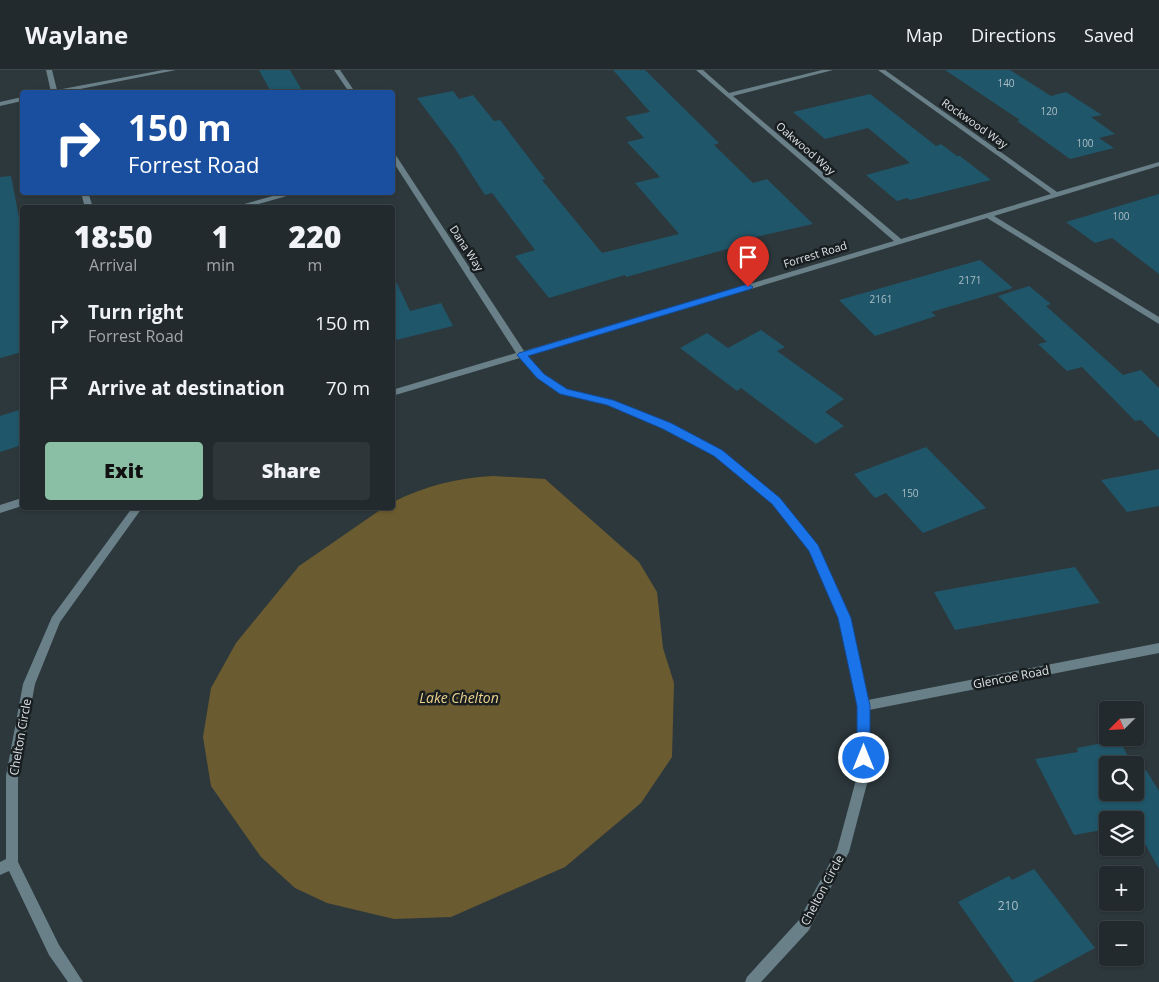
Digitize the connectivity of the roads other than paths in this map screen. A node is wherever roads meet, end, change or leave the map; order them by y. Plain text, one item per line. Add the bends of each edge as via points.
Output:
1 (49, 70) edge
2 (173, 70) edge
3 (337, 70) edge
4 (699, 70) edge
5 (830, 70) edge
6 (881, 70) edge
7 (55, 90) edge
8 (67, 90) edge
9 (351, 90) edge
10 (728, 95) junction
11 (20, 99) edge
12 (0, 104) edge
13 (395, 158) edge
14 (1159, 164) edge
15 (402, 169) junction
16 (395, 170) edge
17 (286, 195) edge
18 (1057, 195) junction
19 (245, 205) edge
20 (988, 216) junction
21 (899, 242) junction
22 (1159, 320) edge
23 (522, 355) junction
24 (395, 392) edge
25 (20, 503) edge
26 (0, 509) edge
27 (136, 510) edge
28 (1159, 648) edge
29 (864, 706) junction
30 (12, 862) junction
31 (0, 869) edge
32 (76, 982) edge
33 (752, 982) edge

1 - 7 street
2 - 8 street
3 - 9 street
4 - 10 street, Oakwood Way
5 - 10 street
6 - 18 street, Rockwood Way
10 - 21 street, Oakwood Way
11 - 12 street
13 - 15 street, Dana Way
14 - 18 street, Forrest Road
15 - 16 street
15 - 23 street, Dana Way
17 - 19 street
18 - 20 street, Forrest Road
20 - 21 street, Forrest Road
20 - 22 street
21 - 23 street, Forrest Road
23 - 24 street, Forrest Road
23 - 29 street, Chelton Circle via 540,376 564,392 610,403 667,426 718,453 776,501 814,549 844,618
25 - 26 street
27 - 30 street, Chelton Circle via 56,620 29,684 12,776
28 - 29 street, Glencoe Road
29 - 33 street, Chelton Circle via 864,776 843,852 804,925
30 - 31 street
30 - 32 street, Chelton Circle via 54,950

